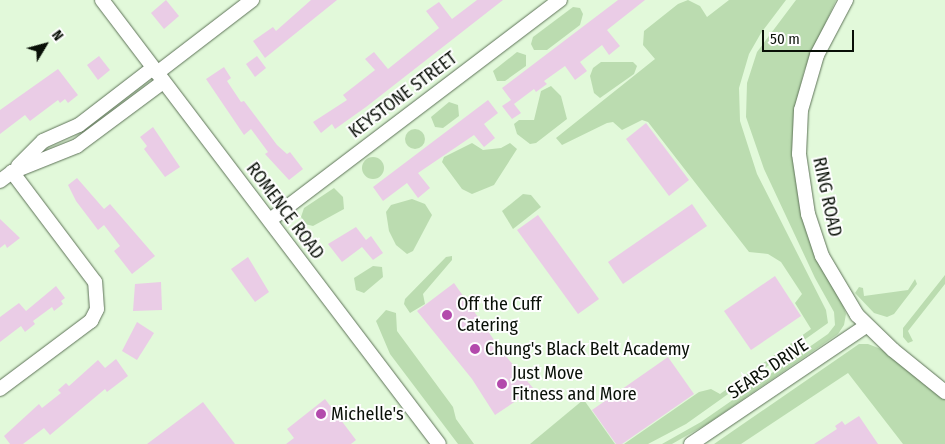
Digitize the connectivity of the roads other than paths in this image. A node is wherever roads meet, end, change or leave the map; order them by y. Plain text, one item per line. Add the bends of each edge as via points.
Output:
1 (102, 0) edge
2 (252, 0) edge
3 (560, 0) edge
4 (846, 0) edge
5 (157, 74) junction
6 (12, 172) junction
7 (0, 181) edge
8 (270, 220) junction
9 (866, 326) junction
10 (0, 390) edge
11 (945, 392) edge
12 (439, 444) edge
13 (691, 444) edge

1 - 5 street, ROMENCE ROAD
2 - 5 street
3 - 8 street, KEYSTONE STREET
4 - 9 street, RING ROAD via 826,32 809,77 800,119 799,154 804,198 817,245 840,288
5 - 6 street via 77,146
5 - 8 street, ROMENCE ROAD
6 - 7 street
6 - 10 street via 95,282 97,309 90,322
8 - 12 street, ROMENCE ROAD
9 - 11 street, RING ROAD
9 - 13 street, SEARS DRIVE

